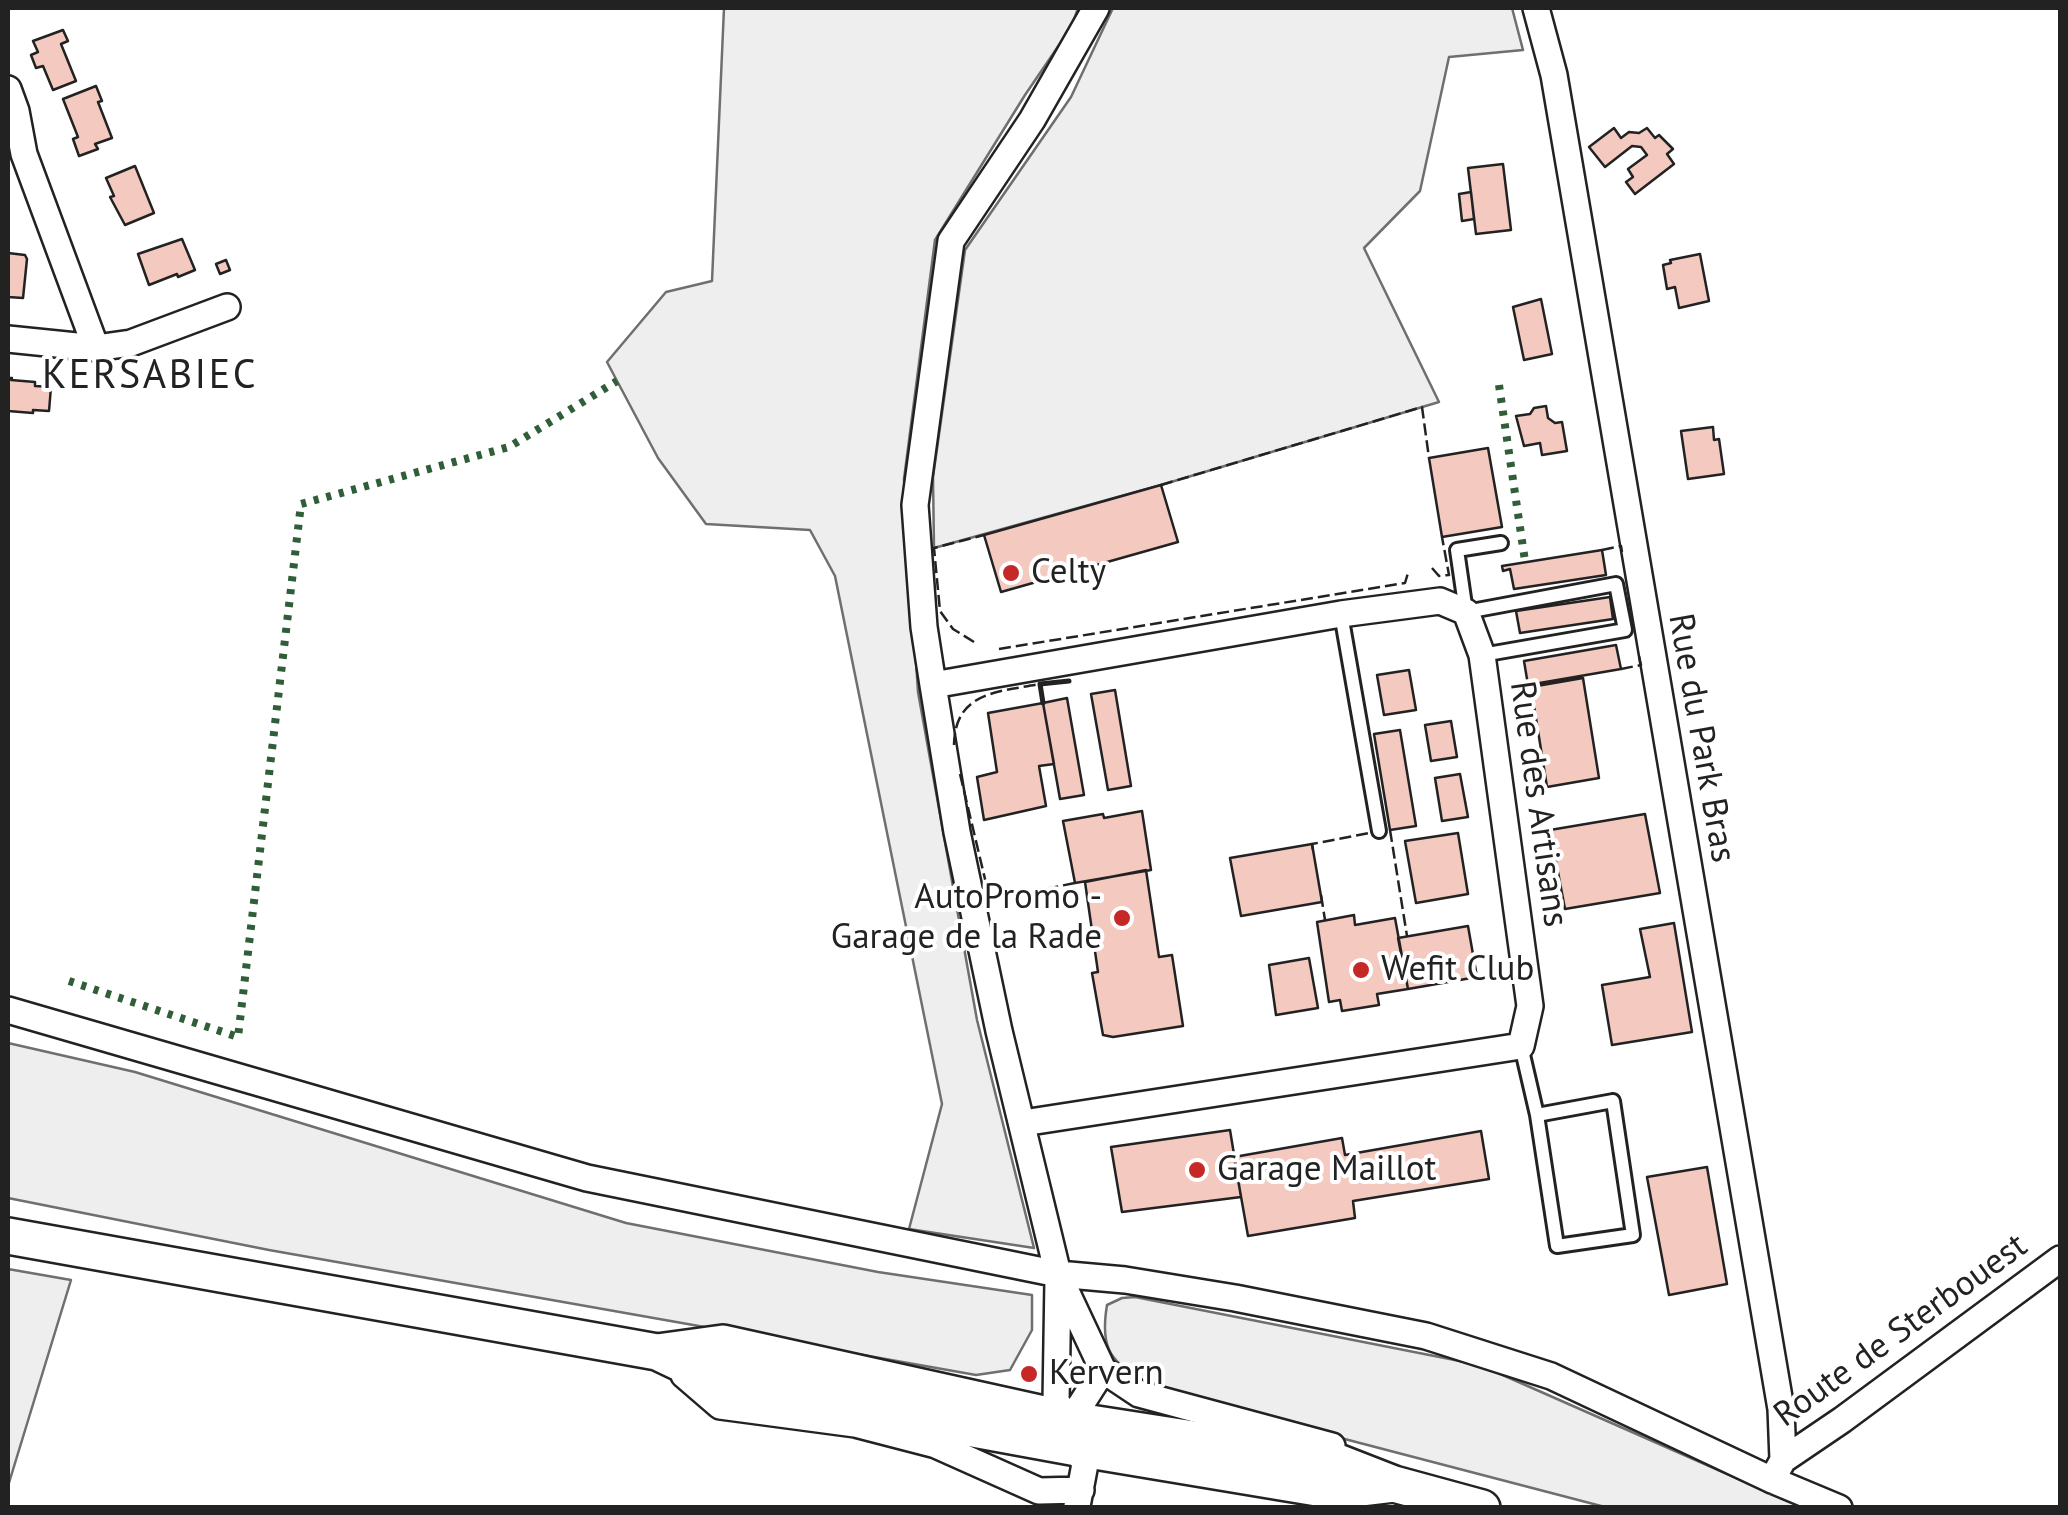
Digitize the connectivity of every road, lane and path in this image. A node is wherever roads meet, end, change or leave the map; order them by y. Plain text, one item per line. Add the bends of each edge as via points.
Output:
1 (1096, 8) edge
2 (1536, 8) edge
3 (8, 89) edge
4 (18, 169) edge
5 (227, 307) dead end
6 (8, 339) edge
7 (96, 348) junction
8 (1501, 543) dead end
9 (1466, 612) junction
10 (1340, 614) junction
11 (1482, 655) junction
12 (933, 685) junction
13 (1379, 832) dead end
14 (8, 1010) edge
15 (1522, 1046) junction
16 (1536, 1114) junction
17 (1023, 1123) junction
18 (8, 1236) edge
19 (2060, 1259) edge
20 (1058, 1274) junction
21 (658, 1352) junction
22 (1103, 1370) junction
23 (1068, 1436) junction
24 (1778, 1470) junction
25 (1394, 1484) junction
26 (1039, 1499) edge
27 (1079, 1499) edge
28 (1482, 1508) edge
29 (1839, 1508) edge

1 - 12 street via 1032,120 950,241 915,505
2 - 24 street, Rue du Park Bras via 1554,75 1777,1389
3 - 4 street via 24,154
4 - 7 street
5 - 7 street via 131,343
6 - 7 street
8 - 9 lane via 1457,550
9 - 10 street via 1440,601
9 - 11 street, Rue des Artisans
9 - 11 lane via 1616,584 1625,630
10 - 12 street
10 - 13 lane
11 - 15 street, Rue des Artisans via 1530,1006
12 - 17 street via 961,850
14 - 20 street via 587,1178
15 - 16 lane
15 - 17 street
16 - 16 lane via 1557,1246 1633,1236 1613,1101
17 - 20 street
18 - 21 main road
19 - 24 street, Route de Sterbouest
20 - 22 street
20 - 23 street via 1056,1402
20 - 24 street via 1235,1298 1426,1336 1551,1376
21 - 23 main road via 722,1383
21 - 26 street via 720,1406 854,1424 936,1444
22 - 23 street
22 - 25 street via 1139,1394 1357,1453
23 - 25 main road via 1334,1490
23 - 26 street
23 - 27 street via 1085,1464
24 - 29 street
25 - 28 main road
26 - 27 street

